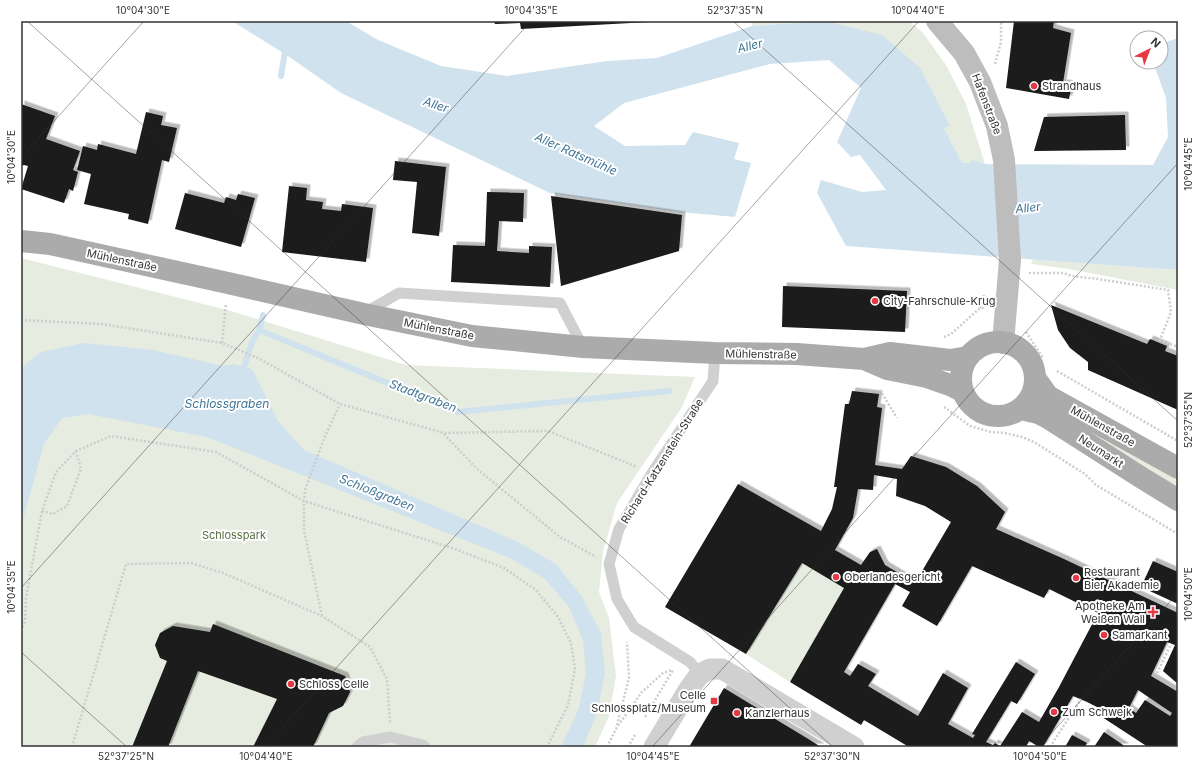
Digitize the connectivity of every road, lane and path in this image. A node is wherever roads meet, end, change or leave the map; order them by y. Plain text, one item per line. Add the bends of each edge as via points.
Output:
1 (937, 21) edge
2 (1001, 21) edge
3 (994, 66) dead end
4 (21, 240) edge
5 (1017, 266) junction
6 (228, 283) junction
7 (364, 314) junction
8 (21, 320) edge
9 (222, 343) junction
10 (1003, 343) junction
11 (583, 347) junction
12 (1178, 347) edge
13 (715, 353) junction
14 (968, 357) junction
15 (864, 359) junction
16 (1035, 378) junction
17 (1072, 380) dead end
18 (878, 387) dead end
19 (962, 391) junction
20 (340, 404) junction
21 (942, 406) dead end
22 (1020, 409) junction
23 (897, 418) dead end
24 (444, 433) junction
25 (1178, 441) edge
26 (76, 451) junction
27 (1178, 468) edge
28 (652, 473) junction
29 (1178, 500) edge
30 (304, 501) junction
31 (42, 510) junction
32 (1178, 534) edge
33 (609, 564) junction
34 (322, 616) junction
35 (634, 627) junction
36 (21, 631) edge
37 (1171, 644) dead end
38 (695, 668) junction
39 (674, 670) junction
40 (1158, 672) dead end
41 (1081, 699) dead end
42 (643, 721) dead end
43 (617, 727) junction
44 (636, 734) dead end
45 (390, 737) junction
46 (72, 747) edge
47 (357, 747) edge
48 (425, 747) edge
49 (547, 747) edge
50 (607, 747) edge
51 (628, 747) edge
52 (654, 747) edge
53 (854, 747) edge
54 (1050, 747) edge

1 - 5 street, Hafenstraße via 964,53 980,82 998,126
2 - 3 path via 1001,42
4 - 6 main road, Mühlenstraße
5 - 10 street, Hafenstraße
5 - 12 path via 1168,290 1171,312 1160,340
6 - 7 main road, Mühlenstraße
6 - 9 path
7 - 11 main road, Mühlenstraße via 472,336
7 - 11 lane via 399,293 560,303
8 - 9 path via 102,324
9 - 20 path via 258,358
10 - 14 main road, Mühlenstraße via 993,342 984,345
10 - 16 main road, Mühlenstraße via 1015,347 1025,355 1032,365
11 - 13 main road, Mühlenstraße
13 - 15 main road, Mühlenstraße via 797,354
13 - 28 lane, Richard-Katzenstein-Straße via 713,381
14 - 15 main road, Mühlenstraße via 950,360 890,353
14 - 19 main road via 961,373
15 - 19 main road, Mühlenstraße via 887,369 927,377
16 - 22 main road via 1028,400
16 - 27 main road, Mühlenstraße via 1048,396
17 - 25 path
18 - 23 path
19 - 22 main road via 976,410 987,415 999,416
20 - 24 path
20 - 30 path via 325,436 305,490
21 - 32 path via 970,426 1034,442 1085,474 1096,485
22 - 29 main road, Neumarkt via 1048,418
24 - 28 path via 548,431
24 - 33 path via 476,468 560,537
26 - 30 path via 111,436 216,452
26 - 31 path via 56,472
26 - 31 path via 81,469 67,506 53,514
28 - 33 lane, Richard-Katzenstein-Straße via 619,529
30 - 34 path via 304,530
30 - 49 path via 455,549 504,568 536,590 558,617 571,644 575,669 568,705
31 - 36 path via 26,598 25,621
33 - 35 lane, Richard-Katzenstein-Straße via 617,599
34 - 45 path via 370,647 387,679
34 - 46 path via 224,573 191,563 126,564
35 - 38 lane, Richard-Katzenstein-Straße
35 - 43 path via 626,643 629,678
37 - 40 path
38 - 39 path
38 - 52 street via 689,689
38 - 53 street via 722,669
39 - 42 path
39 - 43 path via 663,673 642,692
41 - 54 path
43 - 50 path
44 - 51 path
45 - 47 lane via 364,742
45 - 48 lane

